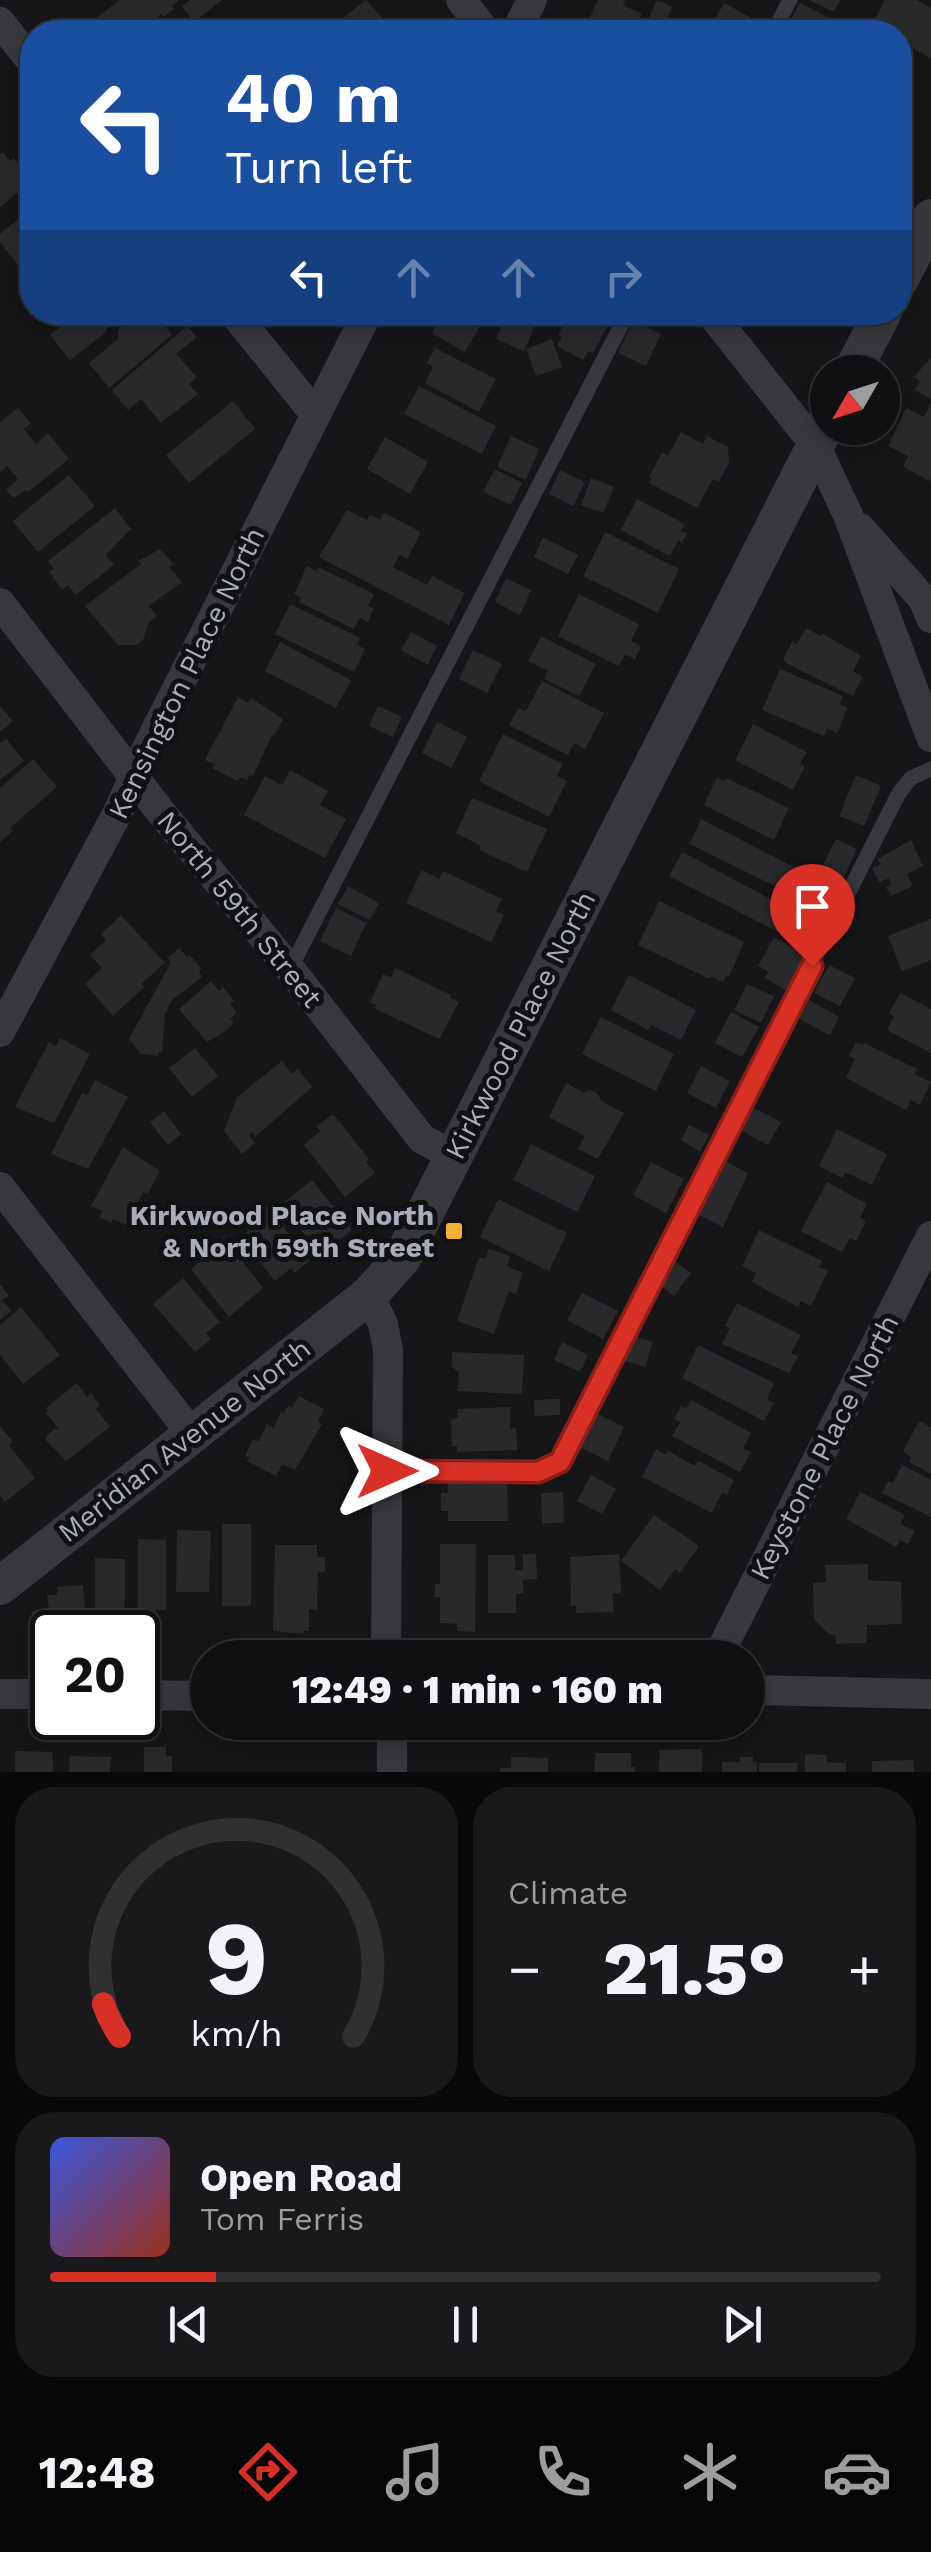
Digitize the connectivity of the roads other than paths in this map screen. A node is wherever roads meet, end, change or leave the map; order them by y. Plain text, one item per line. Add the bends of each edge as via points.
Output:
1 (461, 0) edge
2 (477, 20) edge
3 (0, 22) edge
4 (20, 47) edge
5 (931, 218) edge
6 (912, 255) edge
7 (243, 325) edge
8 (361, 325) edge
9 (621, 325) edge
10 (722, 325) edge
11 (876, 325) edge
12 (861, 355) edge
13 (314, 414) junction
14 (810, 421) edge
15 (815, 445) edge
16 (825, 445) edge
17 (848, 515) junction
18 (0, 603) edge
19 (931, 618) edge
20 (931, 737) edge
21 (931, 769) edge
22 (134, 778) junction
23 (290, 969) junction
24 (0, 1032) edge
25 (454, 1156) junction
26 (0, 1188) edge
27 (931, 1236) edge
28 (369, 1296) junction
29 (191, 1433) junction
30 (387, 1471) junction
31 (0, 1586) edge
32 (386, 1640) edge
33 (726, 1640) edge
34 (765, 1690) edge
35 (0, 1694) edge
36 (30, 1694) edge
37 (931, 1694) edge
38 (160, 1695) edge
39 (190, 1696) edge
40 (392, 1740) edge
41 (392, 1772) edge

1 - 2 street
3 - 4 street
5 - 6 street
7 - 13 street
8 - 13 street, Kensington Place North
9 - 23 lane
10 - 14 street
11 - 12 street
13 - 22 street, Kensington Place North
15 - 25 street, Kirkwood Place North
16 - 17 street
17 - 19 street via 924,599
17 - 20 street
18 - 22 street, North 59th Street
21 - 30 lane via 899,794 560,1462 538,1472
22 - 23 street, North 59th Street
22 - 24 street, Kensington Place North
23 - 25 street, North 59th Street via 422,1138
25 - 28 street, Kirkwood Place North via 402,1258
26 - 29 street
27 - 33 street, Keystone Place North
28 - 29 street, Meridian Avenue North
28 - 30 street via 388,1350
29 - 31 street, Meridian Avenue North
30 - 32 street
34 - 37 street
35 - 36 street
38 - 39 street
40 - 41 street

